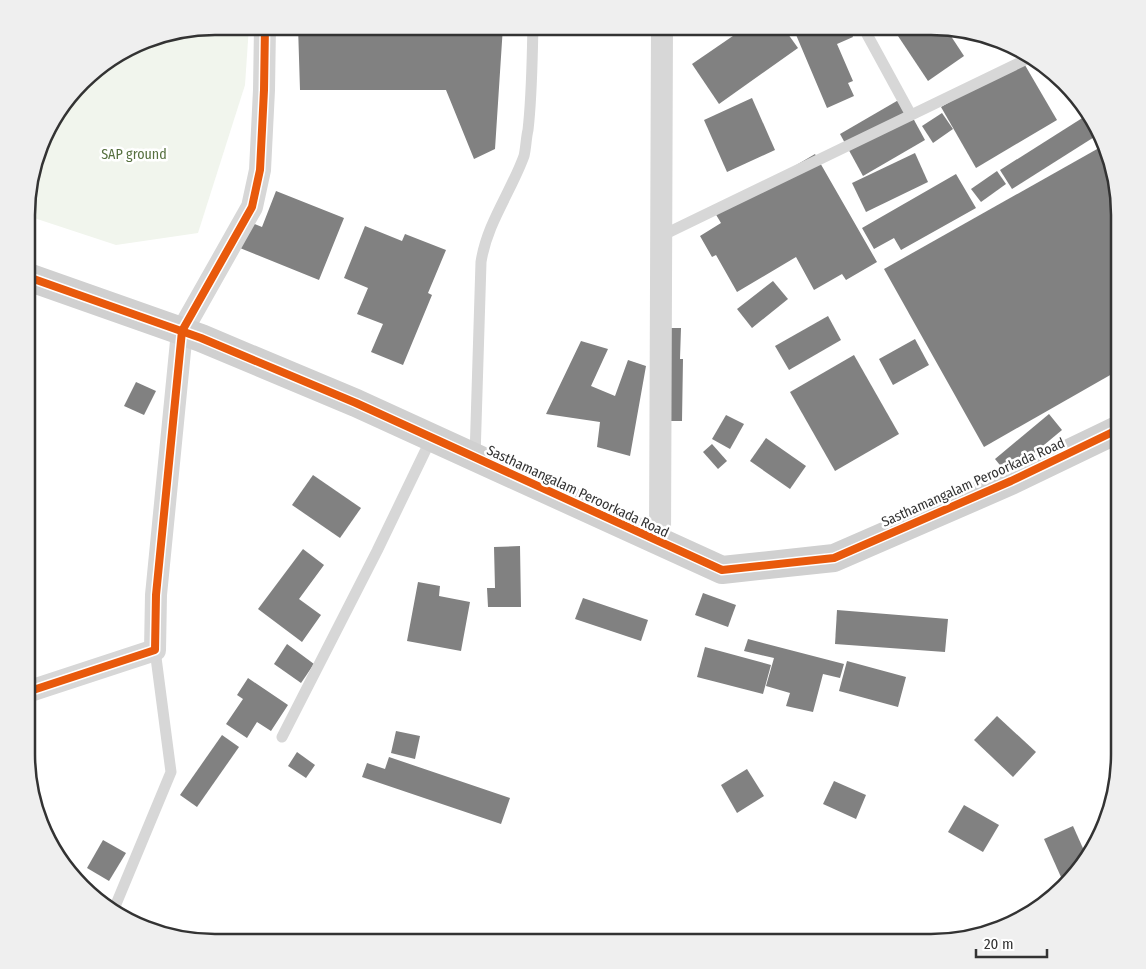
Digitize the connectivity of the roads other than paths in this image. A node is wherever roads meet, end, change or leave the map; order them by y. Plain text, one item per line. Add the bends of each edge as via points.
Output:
1 (265, 35) edge
2 (533, 35) edge
3 (662, 35) edge
4 (868, 35) edge
5 (1024, 61) edge
6 (911, 115) junction
7 (661, 236) junction
8 (35, 279) edge
9 (182, 331) junction
10 (1111, 433) edge
11 (432, 437) junction
12 (475, 457) junction
13 (660, 542) junction
14 (155, 650) junction
15 (35, 689) edge
16 (282, 737) dead end
17 (116, 905) edge

1 - 9 street via 260,170 252,207
2 - 12 lane via 525,153 487,236 481,262
3 - 7 street
4 - 6 lane
5 - 6 lane
6 - 7 lane
7 - 13 street
8 - 9 street, Sasthamangalam Peroorkada Road
9 - 11 street, Sasthamangalam Peroorkada Road
9 - 14 street via 156,595
10 - 13 street, Sasthamangalam Peroorkada Road via 834,558 722,570
11 - 12 street, Sasthamangalam Peroorkada Road
11 - 16 lane
12 - 13 street, Sasthamangalam Peroorkada Road
14 - 15 street
14 - 17 lane via 171,772

